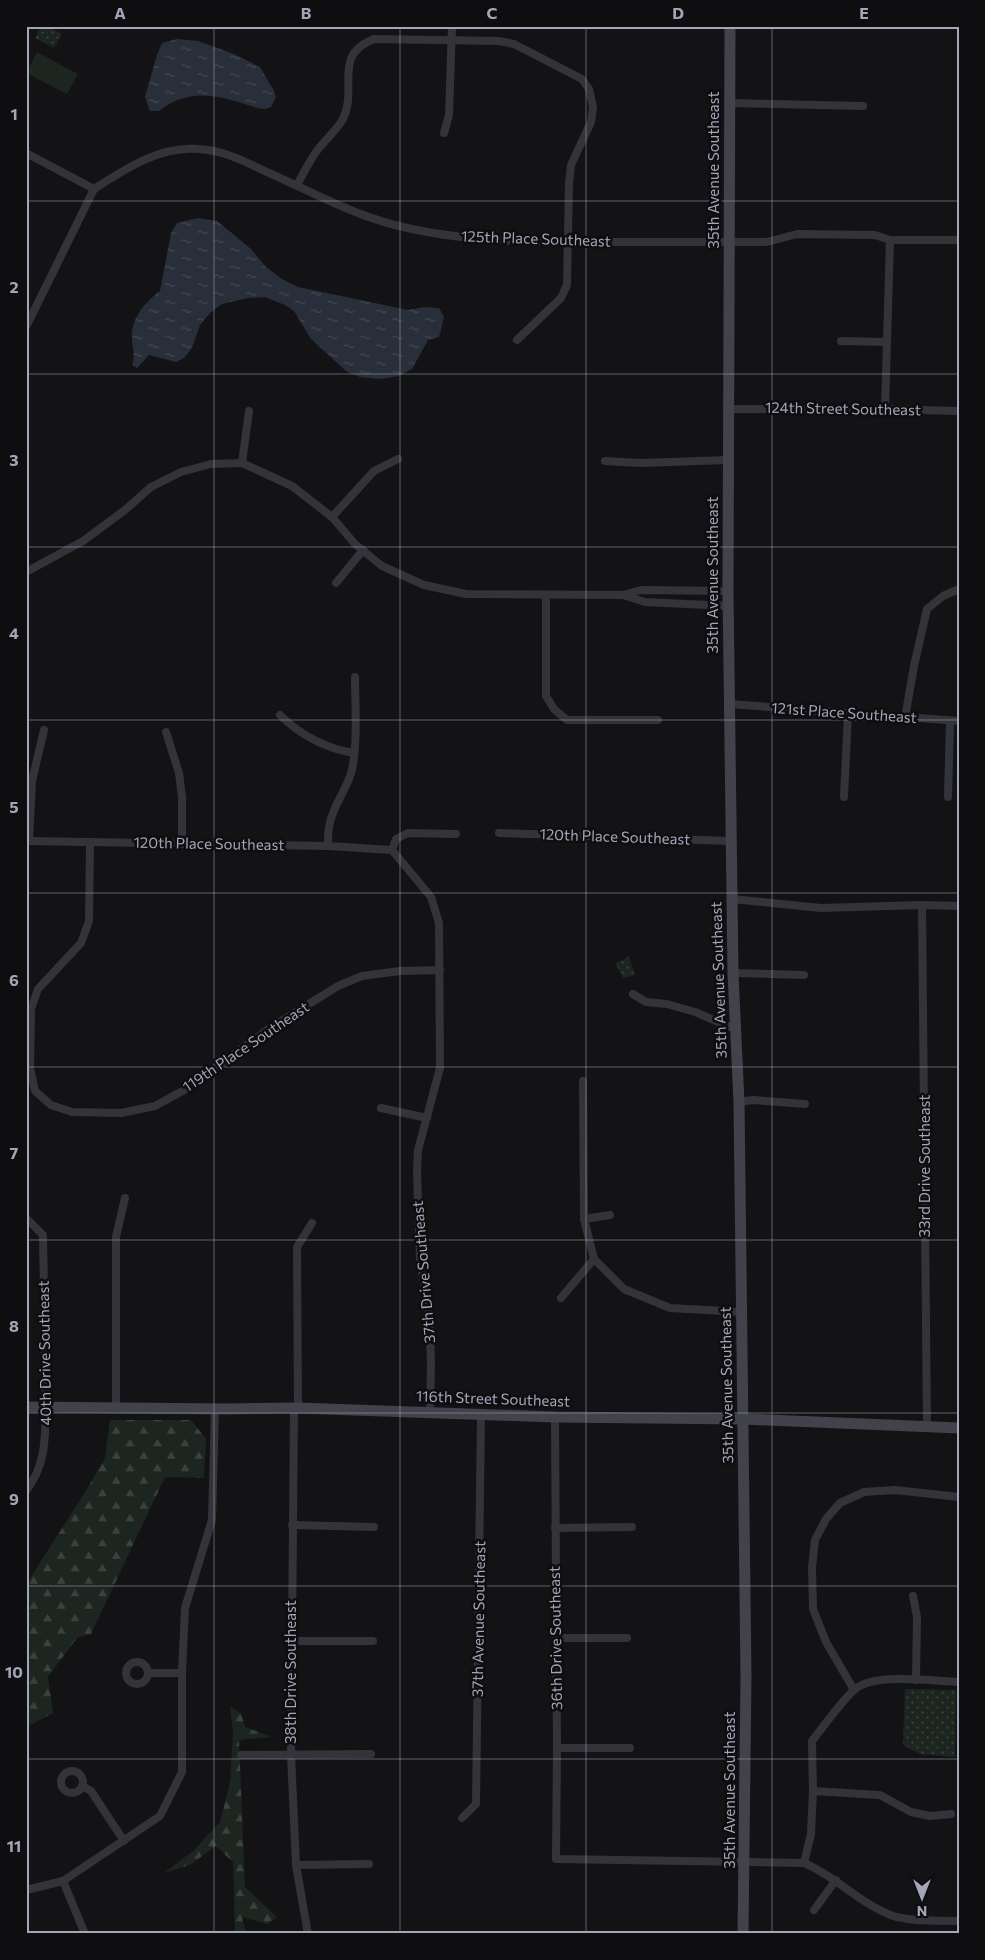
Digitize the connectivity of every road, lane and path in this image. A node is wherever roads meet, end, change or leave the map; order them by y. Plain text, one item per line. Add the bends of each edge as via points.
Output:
1 (452, 26) edge
2 (730, 26) edge
3 (452, 41) junction
4 (729, 103) junction
5 (863, 106) dead end
6 (444, 133) dead end
7 (26, 153) edge
8 (297, 185) junction
9 (94, 189) junction
10 (890, 240) junction
11 (959, 240) edge
12 (568, 242) junction
13 (729, 242) junction
14 (26, 327) edge
15 (517, 340) dead end
16 (841, 341) dead end
17 (886, 342) junction
18 (727, 408) junction
19 (885, 409) junction
20 (249, 411) dead end
21 (959, 411) edge
22 (398, 459) dead end
23 (728, 460) junction
24 (605, 461) dead end
25 (242, 463) junction
26 (332, 517) junction
27 (363, 550) junction
28 (26, 572) edge
29 (336, 583) dead end
30 (959, 589) edge
31 (728, 591) junction
32 (546, 595) junction
33 (623, 595) junction
34 (728, 606) junction
35 (355, 676) dead end
36 (730, 704) junction
37 (848, 714) junction
38 (280, 716) dead end
39 (905, 718) junction
40 (658, 720) dead end
41 (950, 721) junction
42 (959, 721) edge
43 (44, 730) dead end
44 (166, 732) dead end
45 (354, 753) junction
46 (844, 797) dead end
47 (948, 797) dead end
48 (456, 834) dead end
49 (499, 834) dead end
50 (28, 841) edge
51 (730, 841) junction
52 (90, 843) junction
53 (182, 844) junction
54 (328, 846) junction
55 (392, 850) junction
56 (732, 899) junction
57 (922, 905) junction
58 (959, 906) edge
59 (440, 970) junction
60 (733, 973) junction
61 (804, 975) dead end
62 (633, 994) dead end
63 (735, 1029) junction
64 (583, 1081) dead end
65 (739, 1102) junction
66 (805, 1104) dead end
67 (381, 1108) dead end
68 (427, 1118) junction
69 (125, 1198) dead end
70 (610, 1215) dead end
71 (26, 1218) edge
72 (584, 1218) junction
73 (312, 1223) dead end
74 (594, 1259) junction
75 (561, 1298) dead end
76 (742, 1312) junction
77 (26, 1407) edge
78 (46, 1407) junction
79 (116, 1408) junction
80 (296, 1408) junction
81 (215, 1409) junction
82 (430, 1412) junction
83 (481, 1415) junction
84 (555, 1417) junction
85 (743, 1419) junction
86 (927, 1427) junction
87 (959, 1428) edge
88 (26, 1491) edge
89 (959, 1497) edge
90 (292, 1525) junction
91 (374, 1527) dead end
92 (632, 1527) dead end
93 (555, 1528) junction
94 (913, 1596) dead end
95 (557, 1638) junction
96 (627, 1638) dead end
97 (292, 1641) junction
98 (373, 1641) dead end
99 (149, 1673) dead end
100 (182, 1673) junction
101 (916, 1680) junction
102 (959, 1682) edge
103 (854, 1690) junction
104 (557, 1748) junction
105 (630, 1748) dead end
106 (371, 1754) dead end
107 (240, 1755) dead end
108 (291, 1755) junction
109 (82, 1786) dead end
110 (813, 1791) junction
111 (951, 1814) dead end
112 (462, 1818) dead end
113 (124, 1841) junction
114 (744, 1862) junction
115 (804, 1862) junction
116 (369, 1864) dead end
117 (296, 1865) junction
118 (836, 1880) junction
119 (63, 1881) junction
120 (26, 1890) edge
121 (814, 1910) dead end
122 (959, 1921) edge
123 (85, 1934) edge
124 (308, 1934) edge
125 (743, 1934) edge

1 - 3 street
2 - 4 street, 35th Avenue Southeast
3 - 6 street via 449,116
3 - 8 street via 374,40 363,44 349,63 348,101 342,119 315,153
3 - 12 street via 514,44 582,79 589,89 592,122 571,165 568,184
4 - 5 street
4 - 13 street, 35th Avenue Southeast
7 - 9 street
8 - 9 street, 125th Place Southeast via 227,154 197,149 143,160
8 - 12 street, 125th Place Southeast via 356,212 432,234 490,240
9 - 14 street
10 - 11 street, 125th Place Southeast
10 - 13 street, 125th Place Southeast via 875,235 797,234 767,242
10 - 17 street
12 - 13 street, 125th Place Southeast
12 - 15 street via 567,284 561,298
13 - 18 street, 35th Avenue Southeast
16 - 17 street
17 - 19 street
18 - 19 street, 124th Street Southeast
18 - 23 street, 35th Avenue Southeast
19 - 21 street, 124th Street Southeast
20 - 25 street
22 - 26 street via 374,471
23 - 24 street
23 - 31 street, 35th Avenue Southeast
25 - 26 street via 292,486
25 - 28 street via 203,466 181,472 150,487 83,541
26 - 27 street
27 - 29 street
27 - 32 street via 382,566 424,585 466,594
30 - 39 street via 943,596 927,609
31 - 33 street via 641,590
31 - 34 street, 35th Avenue Southeast
32 - 33 street
32 - 40 street via 546,696 554,709 567,720
33 - 34 street via 644,602
34 - 36 street, 35th Avenue Southeast
35 - 45 street
36 - 37 street, 121st Place Southeast
36 - 51 street, 35th Avenue Southeast
37 - 39 street, 121st Place Southeast
37 - 46 street
38 - 45 street via 309,738 340,751
39 - 41 street, 121st Place Southeast
41 - 42 street, 121st Place Southeast
41 - 47 street
43 - 50 street via 32,781
44 - 53 street via 179,772
45 - 54 street via 348,785 329,826
48 - 55 street via 408,833 396,839
49 - 51 street, 120th Place Southeast
50 - 52 street, 120th Place Southeast
51 - 56 street, 35th Avenue Southeast
52 - 53 street, 120th Place Southeast
52 - 59 street, 119th Place Southeast via 89,922 81,943 38,989 31,1008 30,1068 33,1083 35,1091 51,1105 72,1112 121,1112 155,1106 188,1088 270,1028 338,986 362,976
53 - 54 street, 120th Place Southeast
54 - 55 street, 120th Place Southeast
55 - 59 street, 37th Drive Southeast via 430,896 439,923
56 - 57 street via 821,908
56 - 60 street, 35th Avenue Southeast
57 - 58 street
57 - 86 street, 33rd Drive Southeast
59 - 68 street, 37th Drive Southeast via 440,1068
60 - 61 street
60 - 63 street, 35th Avenue Southeast
62 - 63 street via 646,1002 695,1012
63 - 65 street, 35th Avenue Southeast
64 - 72 street
65 - 66 street
65 - 76 street, 35th Avenue Southeast
67 - 68 street
68 - 82 street, 37th Drive Southeast via 418,1150 417,1207 420,1258 429,1314
69 - 79 street via 116,1237
70 - 72 street
71 - 78 street, 40th Drive Southeast via 43,1235
72 - 74 street
73 - 80 street, 38th Drive Southeast via 297,1247
74 - 75 street
74 - 76 street via 624,1289 670,1308
76 - 85 street, 35th Avenue Southeast
77 - 78 street, 116th Street Southeast
78 - 79 street, 116th Street Southeast
78 - 88 street, 40th Drive Southeast via 42,1462
79 - 81 street, 116th Street Southeast
80 - 81 street, 116th Street Southeast
80 - 82 street, 116th Street Southeast
80 - 90 street, 38th Drive Southeast
81 - 100 street via 212,1520 185,1608
82 - 83 street, 116th Street Southeast
83 - 84 street, 116th Street Southeast
83 - 112 street, 37th Avenue Southeast via 476,1804
84 - 85 street, 116th Street Southeast
84 - 93 street, 36th Drive Southeast
85 - 86 street, 116th Street Southeast
85 - 114 street, 35th Avenue Southeast
86 - 87 street, 116th Street Southeast
89 - 103 street via 895,1490 864,1492 840,1503 826,1518 815,1540 813,1609 826,1642
90 - 91 street
90 - 97 street, 38th Drive Southeast
92 - 93 street
93 - 95 street, 36th Drive Southeast
94 - 101 street via 917,1616
95 - 96 street
95 - 104 street, 36th Drive Southeast
97 - 98 street
97 - 108 street, 38th Drive Southeast
99 - 100 street
100 - 113 street via 182,1772 160,1816
101 - 102 street
101 - 103 street via 866,1683
103 - 110 street via 812,1741
104 - 105 street
104 - 114 street, 36th Drive Southeast via 556,1859
106 - 108 street
107 - 108 street
108 - 117 street, 38th Drive Southeast
109 - 113 street via 90,1791
110 - 111 street via 880,1796 911,1812 930,1816
110 - 115 street via 811,1834
113 - 119 street
114 - 115 street
114 - 125 street, 35th Avenue Southeast
115 - 118 street
116 - 117 street
117 - 124 street, 38th Drive Southeast
118 - 121 street
118 - 122 street via 865,1901 894,1916
119 - 120 street
119 - 123 street

